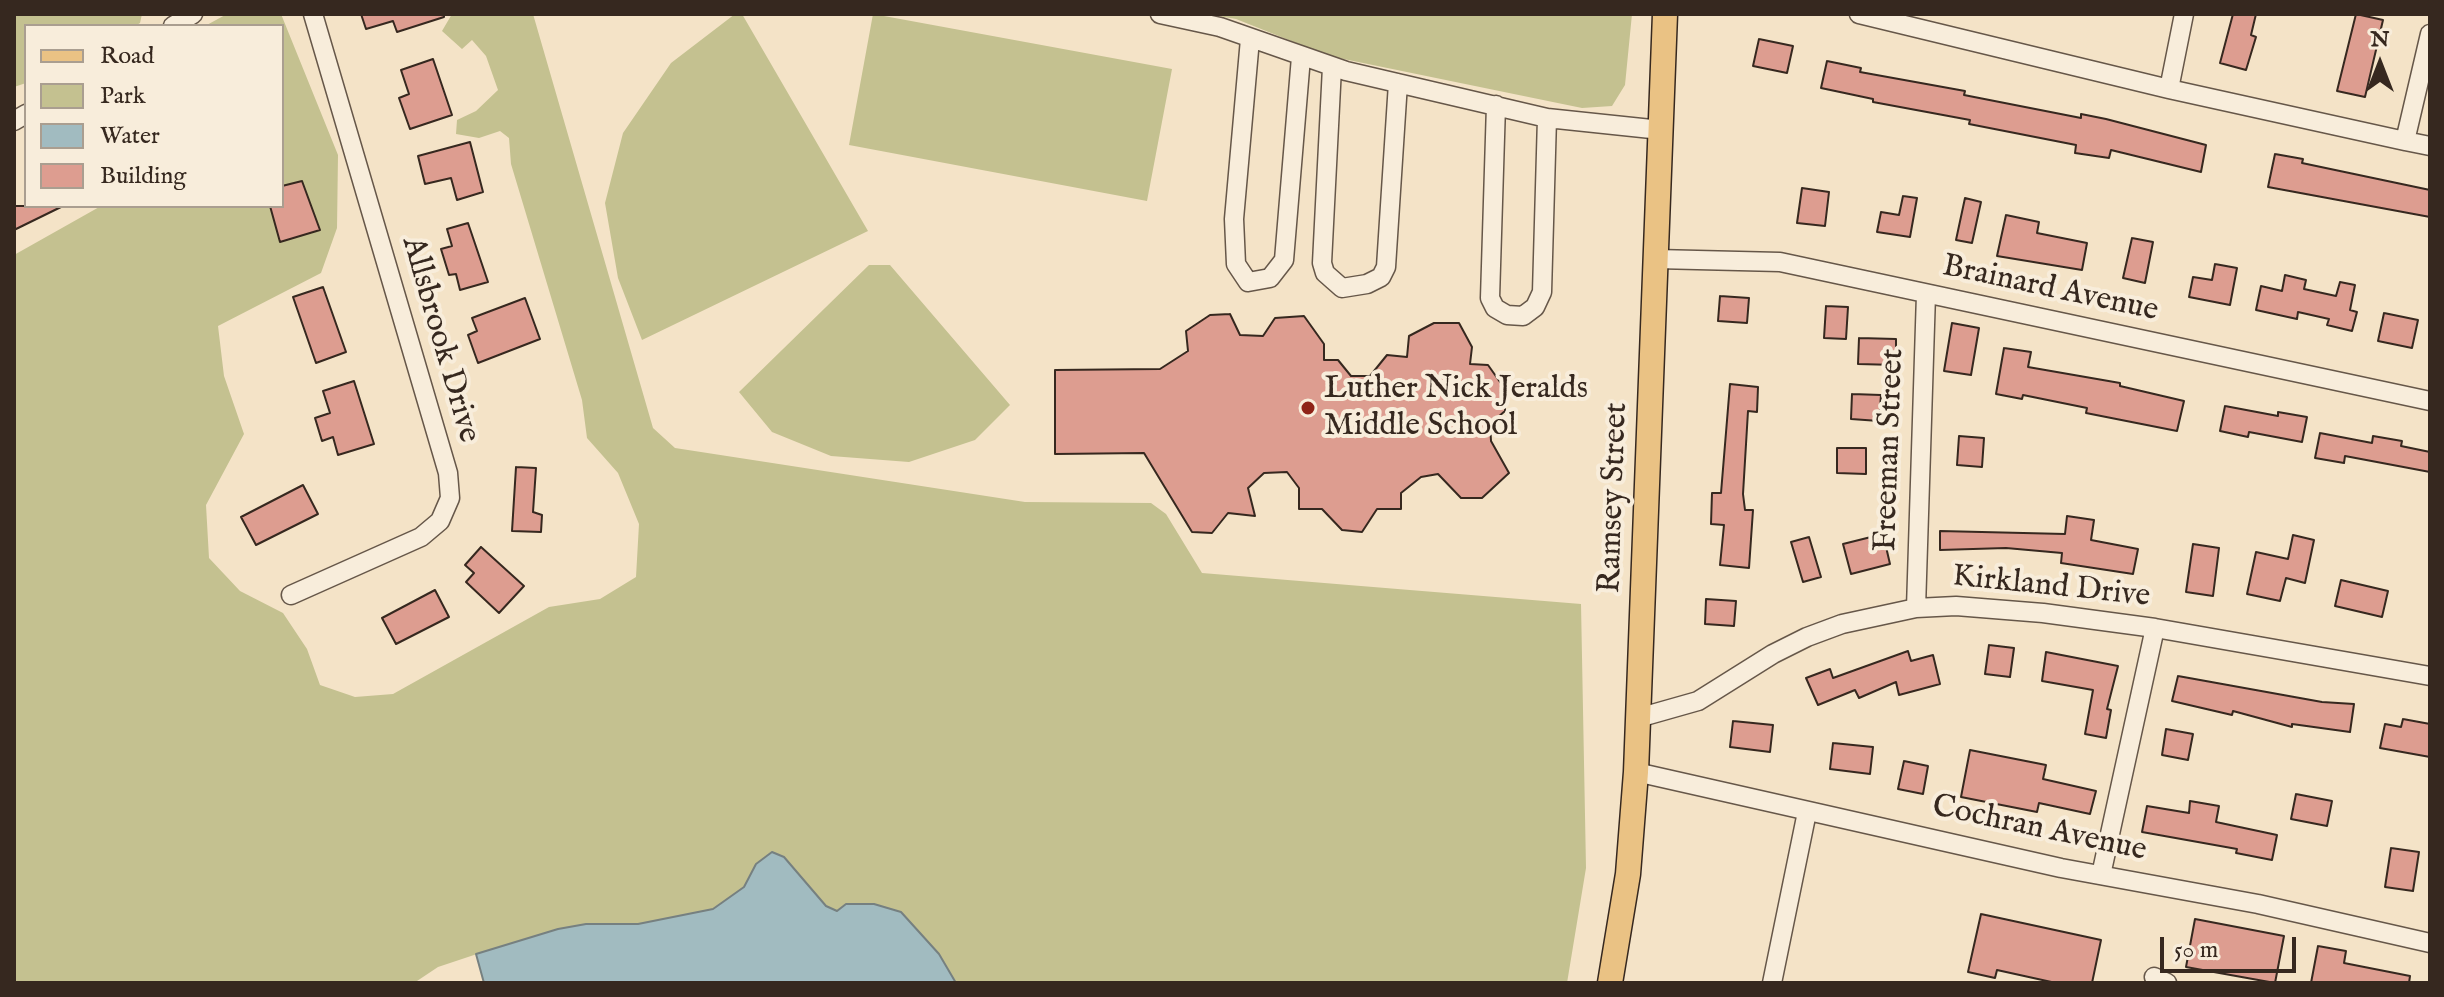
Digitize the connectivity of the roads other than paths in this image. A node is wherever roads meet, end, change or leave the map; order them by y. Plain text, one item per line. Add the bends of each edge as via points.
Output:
1 (313, 14) edge
2 (1160, 14) edge
3 (1665, 14) edge
4 (1859, 14) edge
5 (2184, 14) edge
6 (1926, 22) edge
7 (2430, 34) edge
8 (1250, 39) junction
9 (1301, 57) junction
10 (1332, 67) junction
11 (1398, 83) junction
12 (2169, 89) junction
13 (1496, 105) junction
14 (1547, 118) junction
15 (1661, 130) junction
16 (2405, 141) junction
17 (2430, 146) edge
18 (1656, 259) junction
19 (1926, 294) junction
20 (2430, 401) edge
21 (291, 595) dead end
22 (1916, 608) junction
23 (2155, 628) junction
24 (2430, 676) edge
25 (1638, 718) junction
26 (1636, 772) junction
27 (1807, 812) junction
28 (2101, 875) junction
29 (2430, 943) edge
30 (1610, 983) edge
31 (1772, 983) edge

1 - 21 street, Allsbrook Drive via 448,473 450,498 440,521 421,537
2 - 8 street
3 - 15 main road, Ramsey Street
4 - 6 street
5 - 12 street
6 - 12 street
7 - 16 street
8 - 9 street
8 - 9 street via 1234,219 1236,264 1248,282 1270,278 1284,260
9 - 10 street
10 - 11 street
10 - 11 street via 1322,263 1342,288 1367,284 1381,277 1386,267
11 - 13 street
12 - 16 street
13 - 14 street
13 - 14 street via 1490,298 1507,315 1523,316 1542,292
14 - 15 street
15 - 18 main road, Ramsey Street
16 - 17 street
18 - 19 street, Brainard Avenue via 1780,262
18 - 25 main road, Ramsey Street
19 - 20 street, Brainard Avenue
19 - 22 street, Freeman Street
22 - 23 street, Kirkland Drive via 1994,607
22 - 25 street, Kirkland Drive via 1807,637 1698,701
23 - 24 street, Kirkland Drive
23 - 28 street
25 - 26 main road, Ramsey Street
26 - 27 street, Cochran Avenue
26 - 30 main road, Ramsey Street via 1628,874
27 - 28 street, Cochran Avenue
27 - 31 street
28 - 29 street, Cochran Avenue

